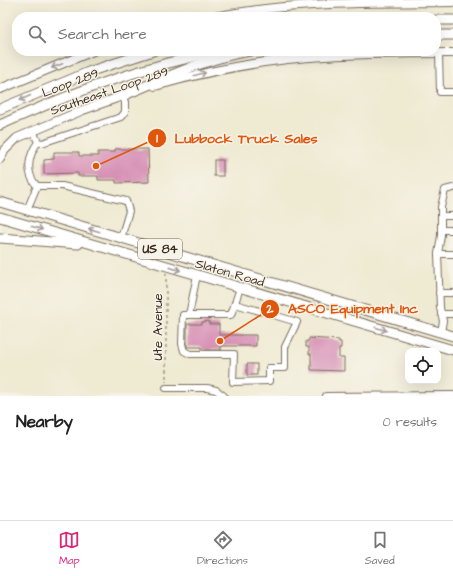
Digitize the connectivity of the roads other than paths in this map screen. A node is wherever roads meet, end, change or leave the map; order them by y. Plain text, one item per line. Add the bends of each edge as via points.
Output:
1 (453, 2) edge
2 (247, 12) edge
3 (441, 20) edge
4 (453, 20) edge
5 (441, 35) edge
6 (453, 35) edge
7 (441, 53) edge
8 (453, 53) edge
9 (81, 56) edge
10 (138, 56) edge
11 (196, 56) edge
12 (225, 56) edge
13 (324, 56) edge
14 (439, 56) edge
15 (0, 89) edge
16 (453, 92) edge
17 (122, 96) junction
18 (0, 109) edge
19 (0, 126) edge
20 (33, 131) junction
21 (38, 142) junction
22 (0, 159) edge
23 (37, 186) junction
24 (453, 188) edge
25 (0, 202) edge
26 (27, 210) junction
27 (441, 216) junction
28 (453, 216) edge
29 (0, 217) edge
30 (441, 230) junction
31 (453, 230) edge
32 (0, 238) edge
33 (121, 238) junction
34 (112, 250) junction
35 (438, 254) junction
36 (453, 254) edge
37 (197, 276) junction
38 (272, 283) junction
39 (240, 288) junction
40 (439, 293) junction
41 (453, 293) edge
42 (271, 297) junction
43 (235, 304) junction
44 (270, 314) junction
45 (441, 314) junction
46 (453, 314) edge
47 (189, 316) junction
48 (441, 332) junction
49 (453, 336) edge
50 (453, 350) edge
51 (166, 388) road end
52 (453, 395) edge
53 (224, 396) edge
54 (326, 396) edge
55 (335, 396) edge
56 (379, 396) edge
57 (392, 396) edge

1 - 2 main road via 310,4
3 - 4 highway
5 - 6 highway
7 - 8 main road, Southeast Loop 289
9 -> 15 main road
10 -> 18 highway, Loop 289 via 91,71
11 - 19 highway, Loop 289 via 139,71 54,101
12 - 17 highway
17 -> 13 main road, Southeast Loop 289 via 206,72
14 - 16 street via 440,92
17 - 20 main road, Southeast Loop 289
17 - 21 street via 125,112 121,117 42,143
20 - 21 street
20 - 22 main road, Southeast Loop 289 via 17,138
21 - 23 street via 32,151 29,169 30,176
23 - 26 street
23 - 33 street via 62,186 126,201 129,211
24 - 27 street via 445,190
25 - 26 highway, Slaton Road / US 84
33 -> 26 highway, Slaton Road / US 84
27 - 28 street
27 - 30 street
29 -> 34 highway, Slaton Road / US 84
30 - 31 street
30 - 35 street
32 - 34 highway via 67,243
33 - 38 highway, Slaton Road / US 84
34 -> 37 highway, Slaton Road / US 84
35 - 36 street
35 - 40 street
37 - 39 highway, Slaton Road / US 84
37 - 47 street
38 - 42 highway
38 - 48 highway, Slaton Road / US 84
39 - 42 highway, Slaton Road / US 84
39 - 43 street
40 - 41 street
40 - 45 street
42 - 44 street
42 -> 50 highway, Slaton Road / US 84
43 - 44 street
43 - 47 street via 231,315
44 - 47 street via 297,322 285,347 285,368 270,368 269,381 233,382 234,354 190,354 184,351 183,315
45 - 46 street
45 - 48 street
48 - 49 highway, Slaton Road / US 84
51 - 53 street via 208,388
52 - 57 street
54 - 55 street
55 - 56 street
56 - 57 street

